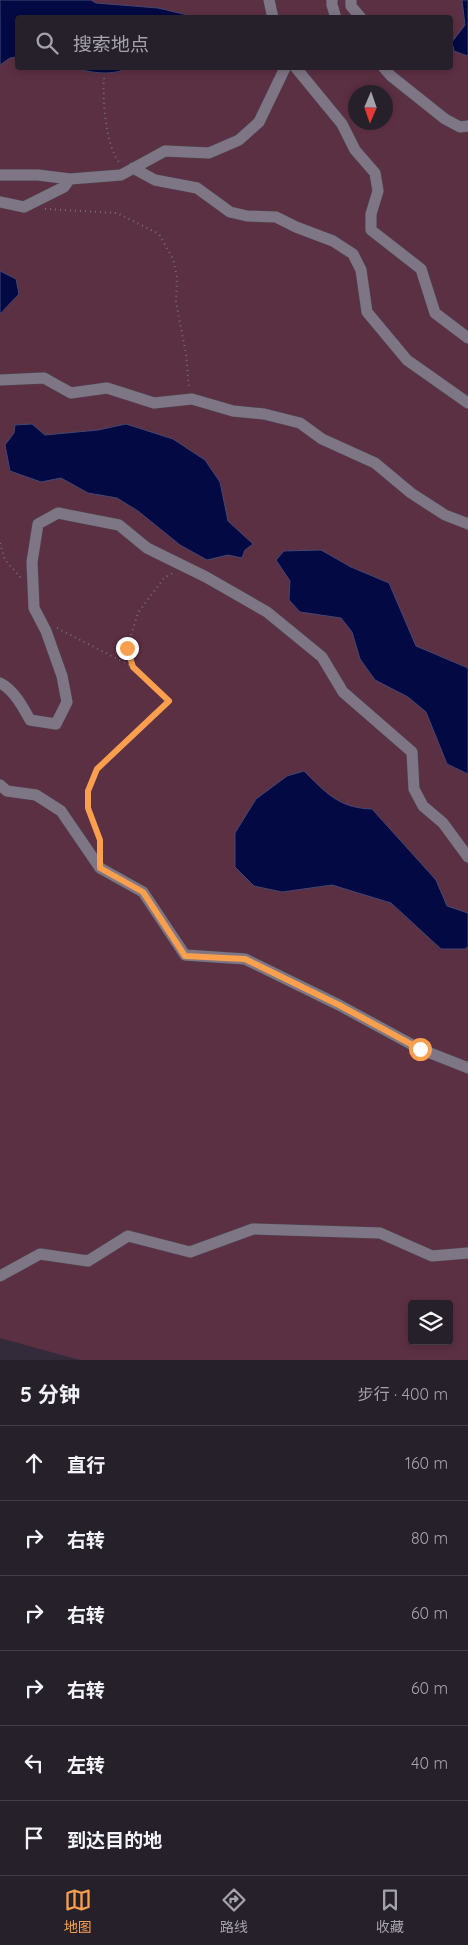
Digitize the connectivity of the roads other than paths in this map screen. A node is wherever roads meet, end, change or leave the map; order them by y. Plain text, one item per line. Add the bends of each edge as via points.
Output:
1 (269, 0) edge
2 (332, 0) edge
3 (351, 0) edge
4 (273, 15) edge
5 (335, 15) edge
6 (358, 15) edge
7 (284, 70) edge
8 (298, 70) edge
9 (386, 70) edge
10 (468, 126) edge
11 (130, 170) junction
12 (0, 175) edge
13 (70, 179) junction
14 (0, 202) edge
15 (468, 338) edge
16 (0, 380) edge
17 (468, 403) edge
18 (468, 524) edge
19 (0, 683) edge
20 (0, 785) edge
21 (468, 857) edge
22 (468, 1068) edge
23 (468, 1253) edge
24 (0, 1276) edge

1 - 4 street
2 - 5 street
3 - 6 street via 351,6
7 - 11 street via 259,122 239,140 209,153 166,151
8 - 15 street via 342,124 355,150 375,173 378,191 371,214 371,230 421,269 435,313
9 - 10 street via 445,120 460,127
11 - 13 street via 121,175
11 - 17 street via 155,180 197,188 230,212 247,216 276,216 333,241 353,254 361,270 367,312 407,360
12 - 13 street
13 - 14 street via 64,187 24,207
16 - 18 street via 44,378 71,394 107,388 154,403 193,400 300,423 322,439 375,463 411,493 445,515
19 - 21 street via 20,703 30,720 56,724 67,702 62,676 34,608 32,562 38,524 58,513 119,525 147,548 267,612 322,657 342,692 412,752 414,789 422,806 443,823
20 - 22 street via 7,791 36,795 60,811 100,868 143,892 185,956 245,959 420,1049
23 - 24 street via 432,1256 380,1233 253,1229 190,1252 128,1236 88,1261 40,1254

